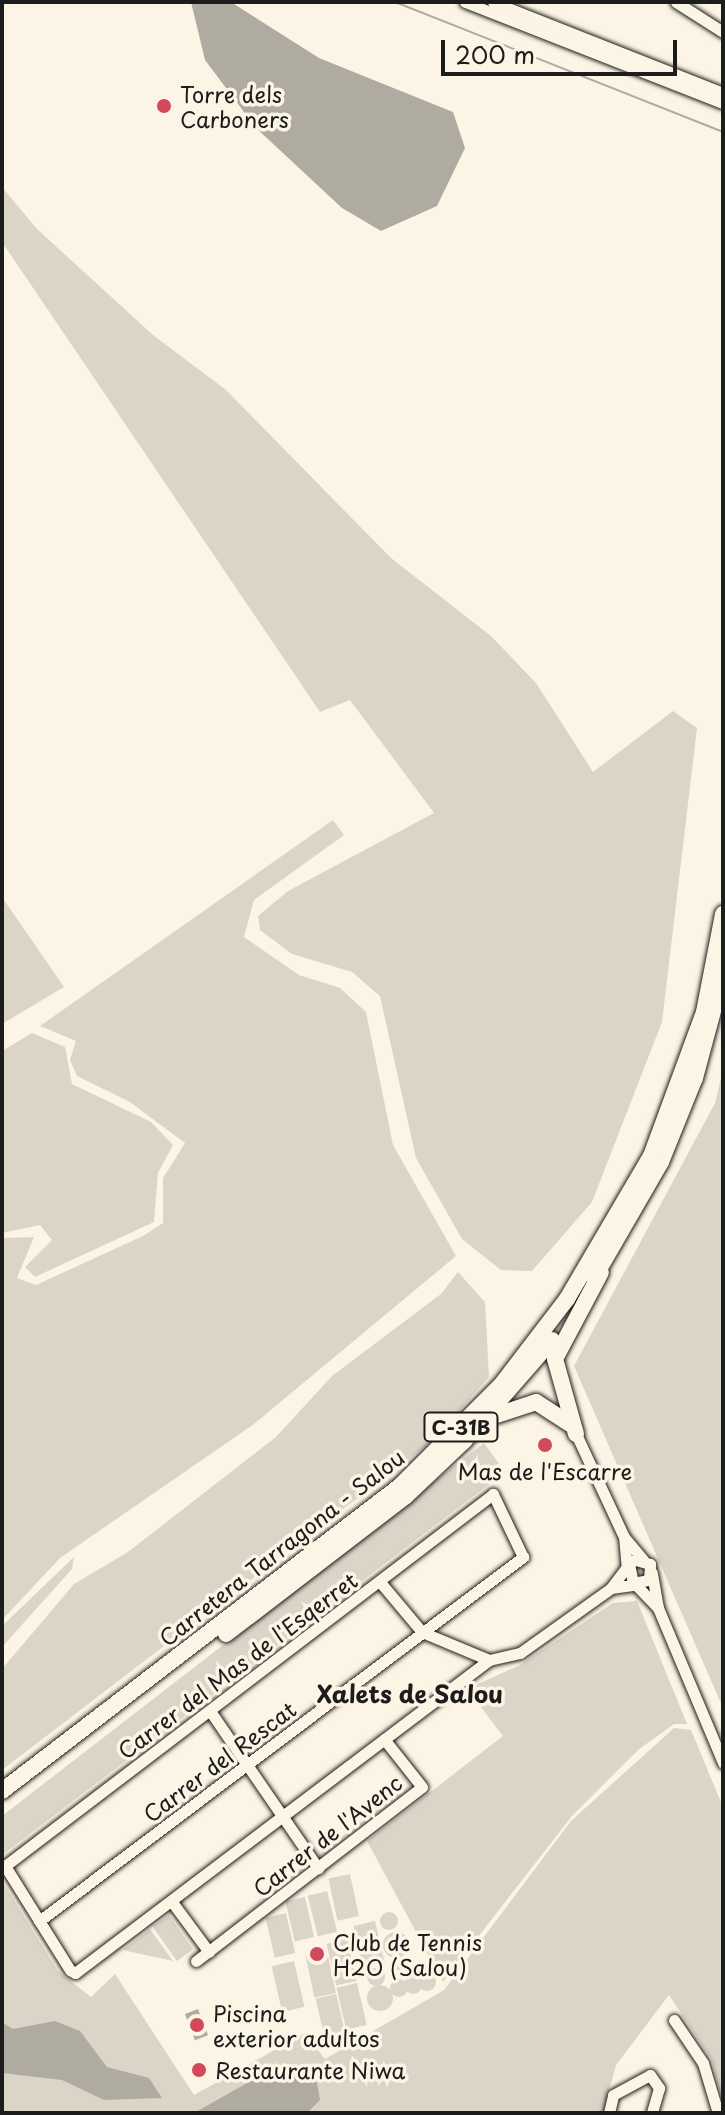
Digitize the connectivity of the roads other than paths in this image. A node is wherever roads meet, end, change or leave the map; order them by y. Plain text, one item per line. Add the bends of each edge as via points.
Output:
1 (465, 2) edge
2 (493, 2) edge
3 (676, 2) edge
4 (723, 32) edge
5 (723, 93) edge
6 (723, 103) edge
7 (723, 914) edge
8 (723, 974) edge
9 (604, 1262) junction
10 (576, 1434) junction
11 (464, 1441) junction
12 (493, 1494) joint
13 (624, 1537) junction
14 (643, 1560) junction
15 (652, 1572) junction
16 (631, 1576) junction
17 (380, 1582) junction
18 (611, 1588) junction
19 (658, 1608) junction
20 (422, 1632) junction
21 (489, 1660) junction
22 (210, 1711) junction
23 (384, 1739) junction
24 (723, 1763) edge
25 (247, 1765) junction
26 (2, 1791) edge
27 (2, 1804) edge
28 (282, 1816) junction
29 (318, 1868) junction
30 (172, 1902) junction
31 (39, 1921) junction
32 (209, 1952) junction
33 (196, 1961) dead end
34 (674, 2020) dead end
35 (609, 2113) edge
36 (652, 2113) edge
37 (718, 2113) edge

1 - 6 street
2 - 5 street
3 - 4 street
7 - 26 highway, Carretera Tarragona - Salou / C-31B via 704,1012 651,1156 583,1276 501,1385 400,1486
8 - 9 highway, Carretera Tarragona - Salou / C-31B via 695,1078 661,1162
9 - 10 highway via 555,1359
9 - 11 highway, Carretera Tarragona - Salou / C-31B via 531,1367
10 - 11 highway via 558,1410 521,1402
10 - 13 street
11 - 27 highway, Carretera Tarragona - Salou / C-31B via 321,1562
12 - 17 street, Carrer del Mas de l'Esqerret
12 - 20 street, Carrer del Rescat via 523,1557
13 - 14 street
13 - 16 street
14 - 15 street
14 - 16 street
15 - 16 street
15 - 19 street
16 - 18 street
16 - 18 street
16 - 19 street
17 - 20 street
17 - 22 street, Carrer del Mas de l'Esqerret
18 - 21 street via 520,1653
19 - 24 street
20 - 21 street
20 - 25 street, Carrer del Rescat
21 - 23 street
22 - 25 street
22 - 31 street, Carrer del Mas de l'Esqerret via 5,1866
23 - 28 street
23 - 29 street, Carrer de l'Avenc via 422,1787
25 - 28 street
25 - 31 street, Carrer del Rescat
28 - 29 street
28 - 30 street
29 - 32 street, Carrer de l'Avenc
30 - 31 street via 73,1972
30 - 32 street
32 - 33 street, Carrer de l'Avenc
34 - 37 street via 703,2063
35 - 36 street via 613,2095 650,2075 659,2088

